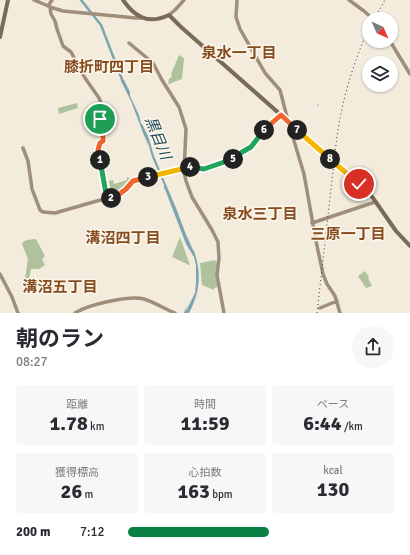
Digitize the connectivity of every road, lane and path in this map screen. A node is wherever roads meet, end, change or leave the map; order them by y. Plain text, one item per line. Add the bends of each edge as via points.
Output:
1 (8, 0) edge
2 (34, 0) edge
3 (52, 0) edge
4 (123, 0) edge
5 (184, 0) edge
6 (237, 0) edge
7 (349, 0) edge
8 (49, 6) junction
9 (365, 12) edge
10 (169, 15) junction
11 (136, 16) junction
12 (0, 37) edge
13 (129, 43) dead end
14 (394, 48) edge
15 (410, 74) edge
16 (281, 115) junction
17 (288, 121) junction
18 (23, 148) dead end
19 (184, 168) junction
20 (107, 199) junction
21 (375, 202) junction
22 (312, 223) junction
23 (410, 246) edge
24 (0, 274) edge
25 (337, 301) junction
26 (320, 308) dead end
27 (18, 313) edge
28 (75, 313) edge
29 (175, 313) edge
30 (224, 313) edge
31 (340, 313) edge

1 - 12 main road
2 - 8 street
3 - 8 street
4 - 11 main road
5 - 10 street
6 - 17 street via 236,17 240,29 265,73 280,90
7 - 9 street
8 - 11 street via 63,11 87,14
8 - 20 street via 63,46 71,52 101,103 100,126 104,138 98,150
10 - 11 main road via 155,19
10 - 16 main road
13 - 19 street via 152,61 179,107 186,129
14 - 15 street
16 - 17 main road
16 - 19 street via 263,131 251,147 232,160 204,169
17 - 21 main road via 370,194
17 - 22 street via 304,174
18 - 20 street via 28,161 32,189 41,212 55,213
19 - 20 street via 133,181 117,196
19 - 30 street via 192,197 218,242 217,276
21 - 22 street
21 - 23 main road
22 - 25 street via 323,274
24 - 27 street
25 - 26 street
25 - 31 street
28 - 29 street via 104,303 133,298 143,299

